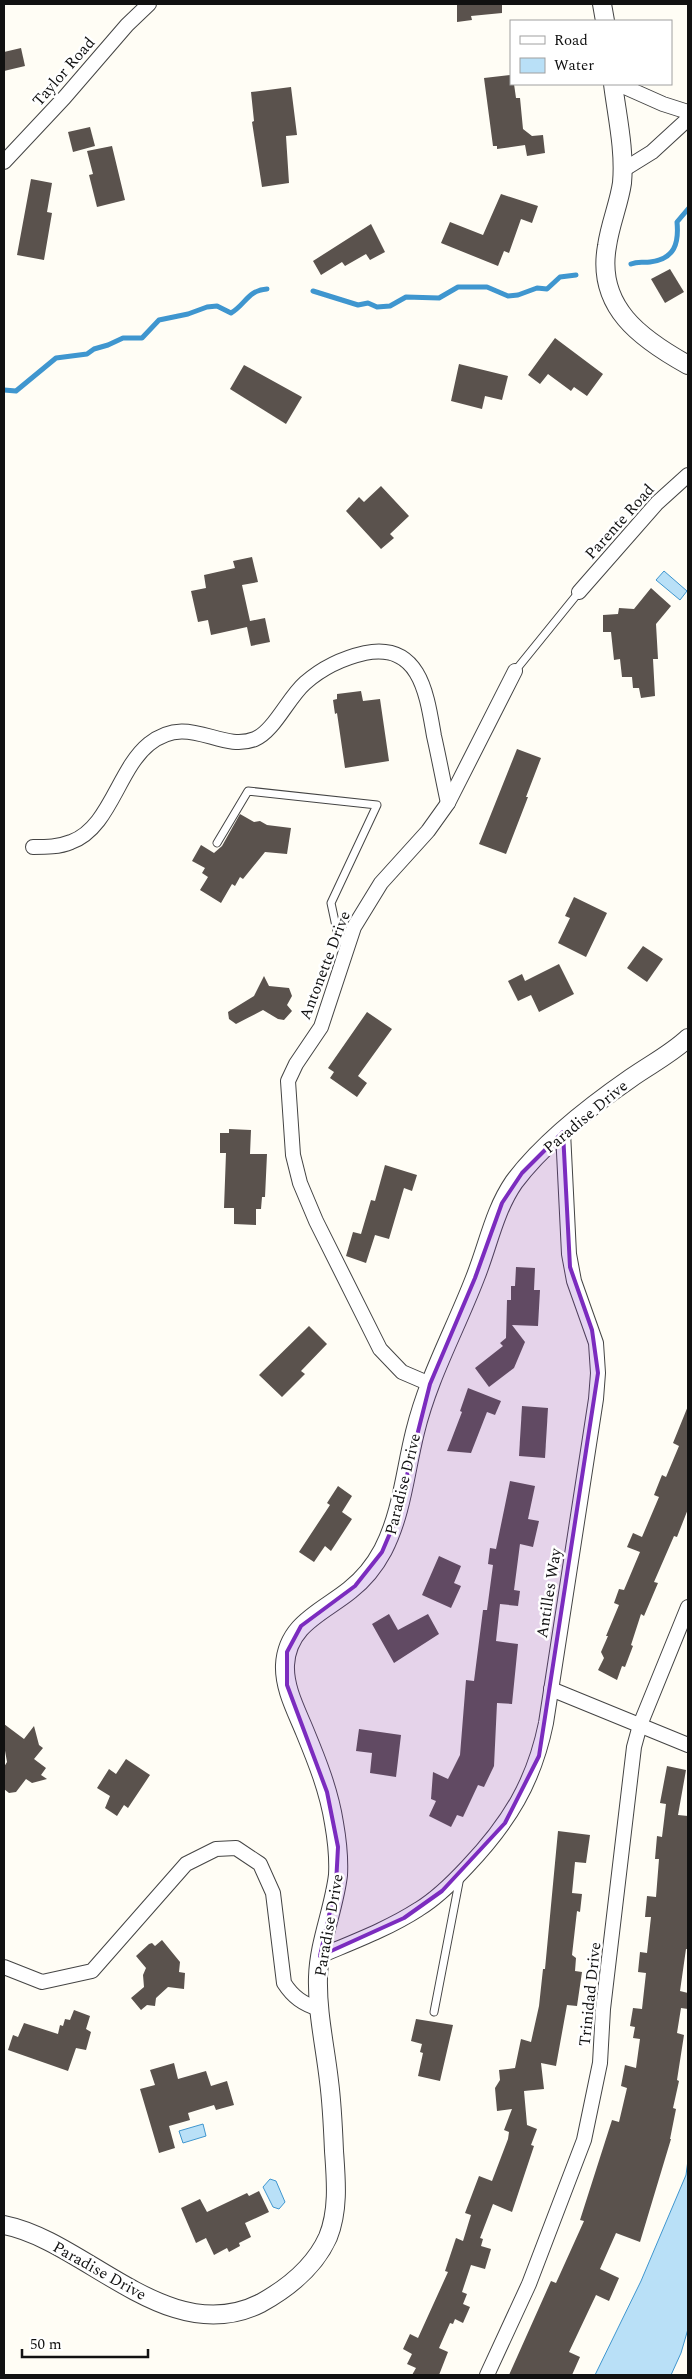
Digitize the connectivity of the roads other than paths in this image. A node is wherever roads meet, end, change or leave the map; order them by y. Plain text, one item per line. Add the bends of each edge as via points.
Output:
1 (149, 4) edge
2 (602, 4) edge
3 (605, 20) edge
4 (613, 85) edge
5 (620, 85) edge
6 (688, 112) edge
7 (688, 119) edge
8 (4, 162) edge
9 (622, 170) junction
10 (688, 365) edge
11 (688, 475) edge
12 (579, 592) joint
13 (516, 671) joint
14 (448, 803) junction
15 (217, 843) dead end
16 (33, 847) dead end
17 (348, 946) junction
18 (688, 1038) edge
19 (563, 1132) junction
20 (430, 1384) junction
21 (688, 1606) edge
22 (551, 1690) junction
23 (640, 1725) junction
24 (688, 1745) edge
25 (460, 1874) junction
26 (320, 1956) junction
27 (4, 1967) edge
28 (319, 2009) junction
29 (434, 2012) dead end
30 (4, 2225) edge
31 (487, 2375) edge

1 - 8 street, Taylor Road
2 - 3 street
4 - 9 street
5 - 6 street
7 - 9 street via 652,152
9 - 10 street via 605,258 609,290 619,311 635,329 658,348
11 - 12 street, Parente Road via 657,503
12 - 13 lane
13 - 14 street, Antonette Drive
14 - 16 street via 420,678 415,669 400,657 368,652 345,658 314,676 254,740 229,740 186,731 155,739 136,756 98,820 86,834 62,845
14 - 17 street, Antonette Drive via 428,831 380,883 354,927
15 - 17 lane via 248,791 377,805 331,903 337,931
17 - 20 street, Antonette Drive via 321,1027 288,1081 294,1155 300,1183 316,1221 374,1340 402,1372
18 - 19 street, Paradise Drive via 612,1091
19 - 20 street, Paradise Drive via 522,1173 502,1202 475,1278
19 - 22 street, Antilles Way via 570,1268 592,1330 598,1372
20 - 26 street, Paradise Drive via 414,1433 396,1519 382,1552 355,1586 301,1626 287,1652 287,1684 327,1792 338,1847 336,1884
21 - 23 street, Trinidad Drive
22 - 23 street
22 - 25 street, Antilles Way via 538,1756 524,1791 505,1823
23 - 24 street
23 - 31 street, Trinidad Drive via 634,1747 603,2009 600,2063 584,2140 529,2284
25 - 26 street, Antilles Way via 430,1902 411,1914
25 - 29 lane
26 - 28 street, Paradise Drive
27 - 28 street via 42,1982 92,1971 186,1864 216,1849 236,1848 260,1864 272,1893 284,1983 292,1995
28 - 30 street, Paradise Drive via 329,2080 335,2209 322,2249 308,2267 284,2288 256,2305 238,2311 219,2314 181,2308 122,2285 40,2237

